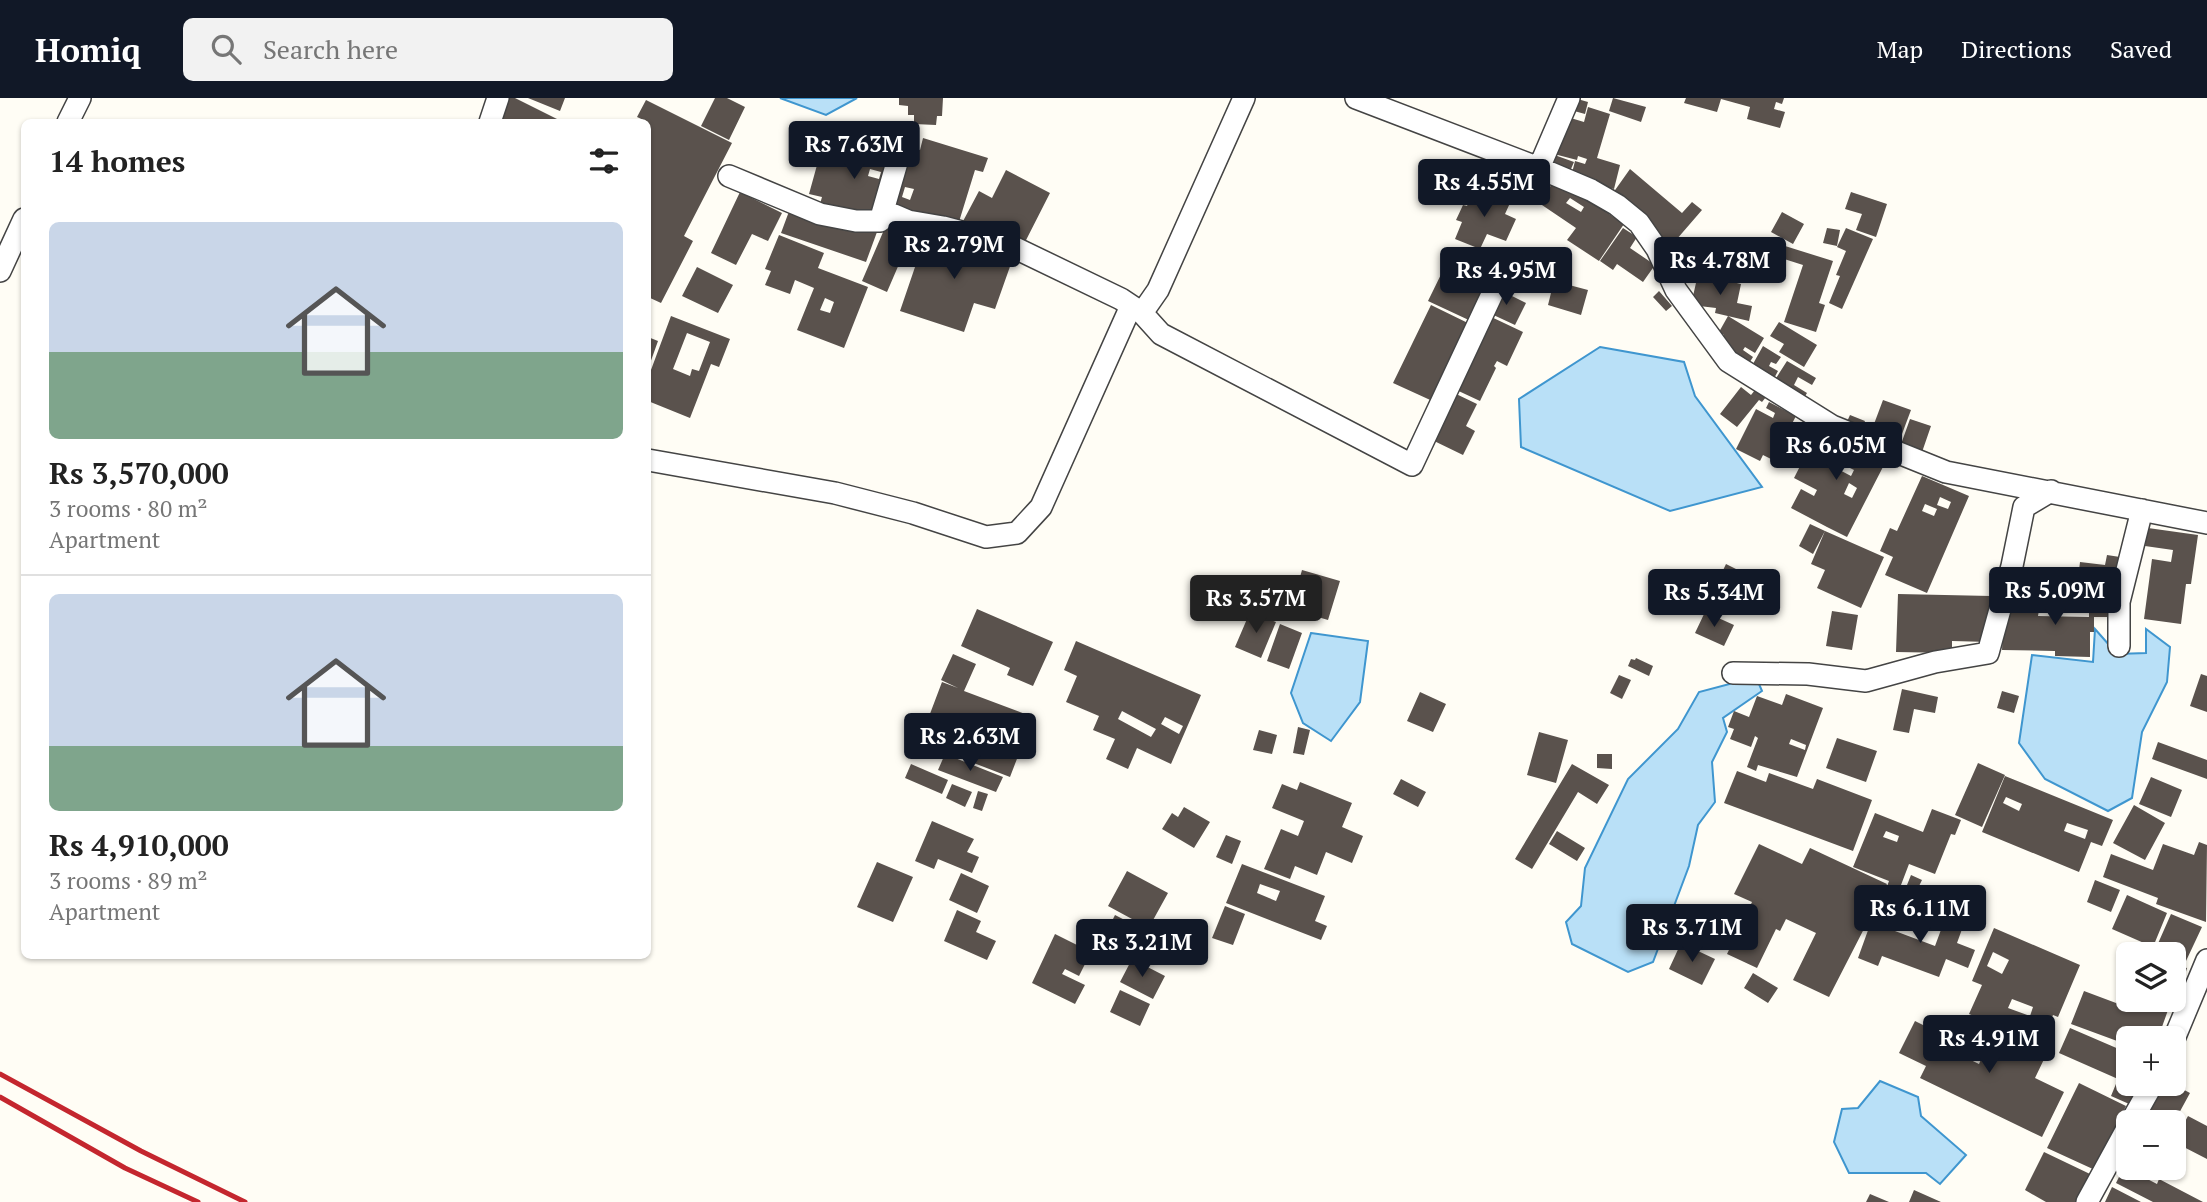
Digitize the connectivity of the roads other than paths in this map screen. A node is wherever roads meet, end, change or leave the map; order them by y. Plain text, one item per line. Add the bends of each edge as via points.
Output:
1 (80, 98) edge
2 (498, 98) edge
3 (1244, 98) edge
4 (1356, 98) edge
5 (1569, 98) edge
6 (70, 119) edge
7 (490, 119) edge
8 (898, 159) dead end
9 (1539, 168) junction
10 (729, 176) dead end
11 (880, 221) junction
12 (18, 252) edge
13 (0, 271) edge
14 (1494, 290) dead end
15 (1136, 309) junction
16 (651, 461) edge
17 (2051, 491) junction
18 (2142, 510) junction
19 (2207, 523) edge
20 (2119, 646) dead end
21 (1733, 673) dead end
22 (2207, 960) edge
23 (2179, 1026) edge
24 (2116, 1149) edge
25 (2087, 1202) edge

1 - 6 street
2 - 7 street
3 - 15 street via 1158,290
4 - 9 street
5 - 9 street
8 - 11 street
9 - 17 street via 1591,190 1639,223 1683,301 1728,361 1832,426 1945,472
10 - 11 street via 820,214
11 - 15 street via 894,215 1007,244
12 - 13 street
14 - 15 street via 1412,465 1161,334
15 - 16 street via 1041,506 1017,533 986,537 835,493
17 - 18 street
17 - 21 street via 2024,507 1988,653 1866,681 1808,674
18 - 19 street
18 - 20 street via 2119,602
22 - 23 street
24 - 25 street

